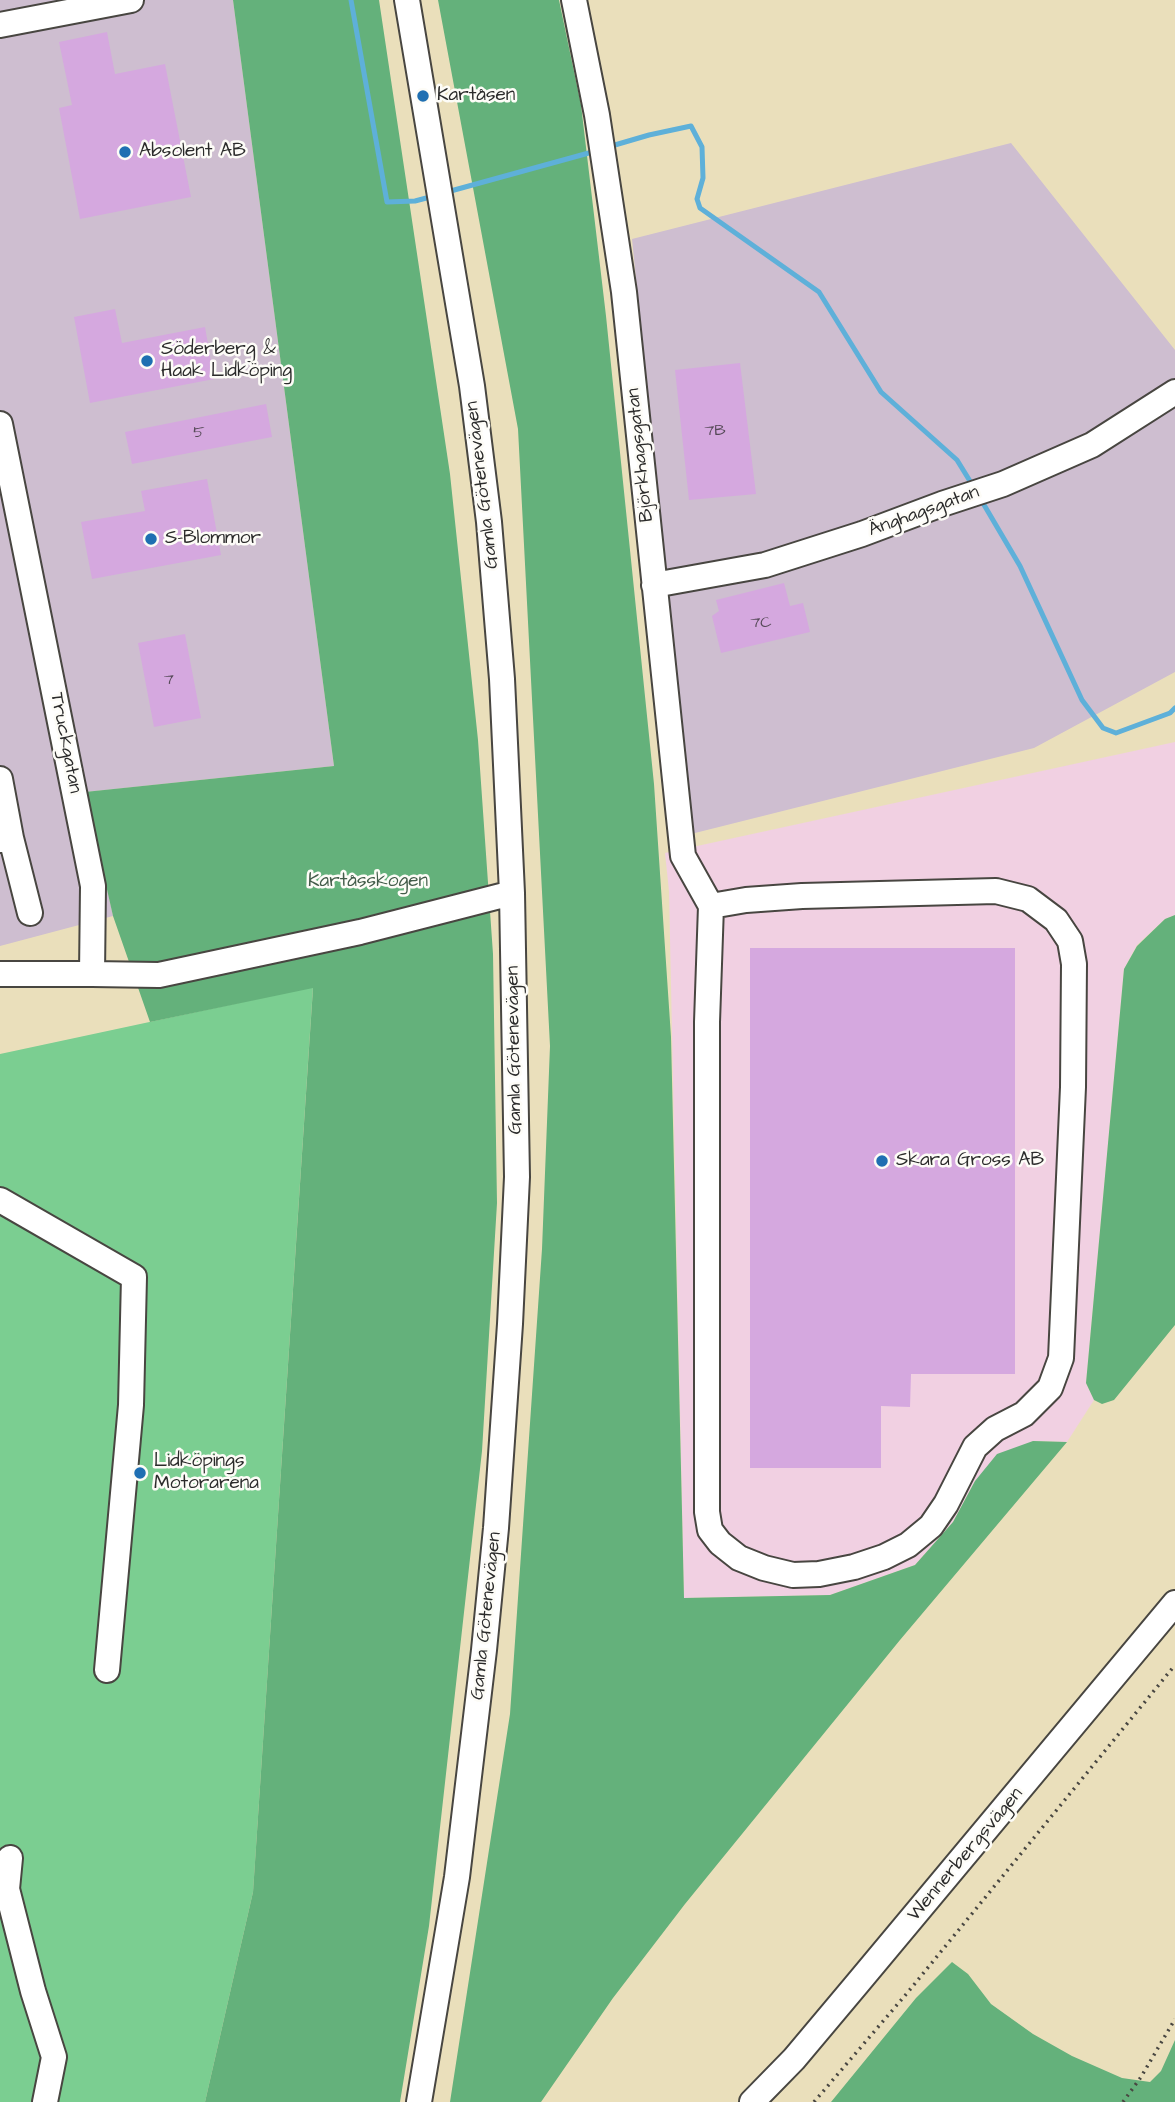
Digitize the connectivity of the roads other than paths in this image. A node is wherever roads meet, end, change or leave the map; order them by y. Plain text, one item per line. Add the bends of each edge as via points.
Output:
1 (131, 0) edge
2 (407, 0) edge
3 (574, 0) edge
4 (0, 25) edge
5 (1175, 392) edge
6 (0, 424) edge
7 (3, 452) edge
8 (654, 585) junction
9 (0, 779) edge
10 (6, 839) edge
11 (513, 893) junction
12 (711, 906) junction
13 (30, 913) dead end
14 (0, 974) edge
15 (92, 974) junction
16 (0, 1200) edge
17 (1175, 1603) edge
18 (107, 1670) dead end
19 (10, 1858) dead end
20 (45, 2102) edge
21 (419, 2102) edge
22 (752, 2102) edge

1 - 4 street
2 - 11 street, Gamla Götenevägen via 472,386 487,508
3 - 8 street, Björkhagsgatan via 624,292
5 - 8 street, Änghagsgatan via 1092,445 1003,484 765,565
6 - 7 street, Truckgatan
7 - 15 street, Truckgatan via 93,886
8 - 12 street, Björkhagsgatan via 683,856
9 - 10 street
10 - 13 street
11 - 15 street via 159,975
11 - 21 street, Gamla Götenevägen via 517,1177 497,1514 457,1877
12 - 12 street via 707,1022 710,1530 739,1558 793,1576 819,1574 854,1567 908,1545 931,1526 975,1447 995,1429 1024,1414 1050,1388 1061,1358 1074,964 1070,941 1056,920 1028,899 996,891 802,895
14 - 15 street
16 - 18 street via 134,1277 131,1405
17 - 22 street, Wennerbergsvägen via 858,1984
19 - 20 street via 7,1889 54,2057

